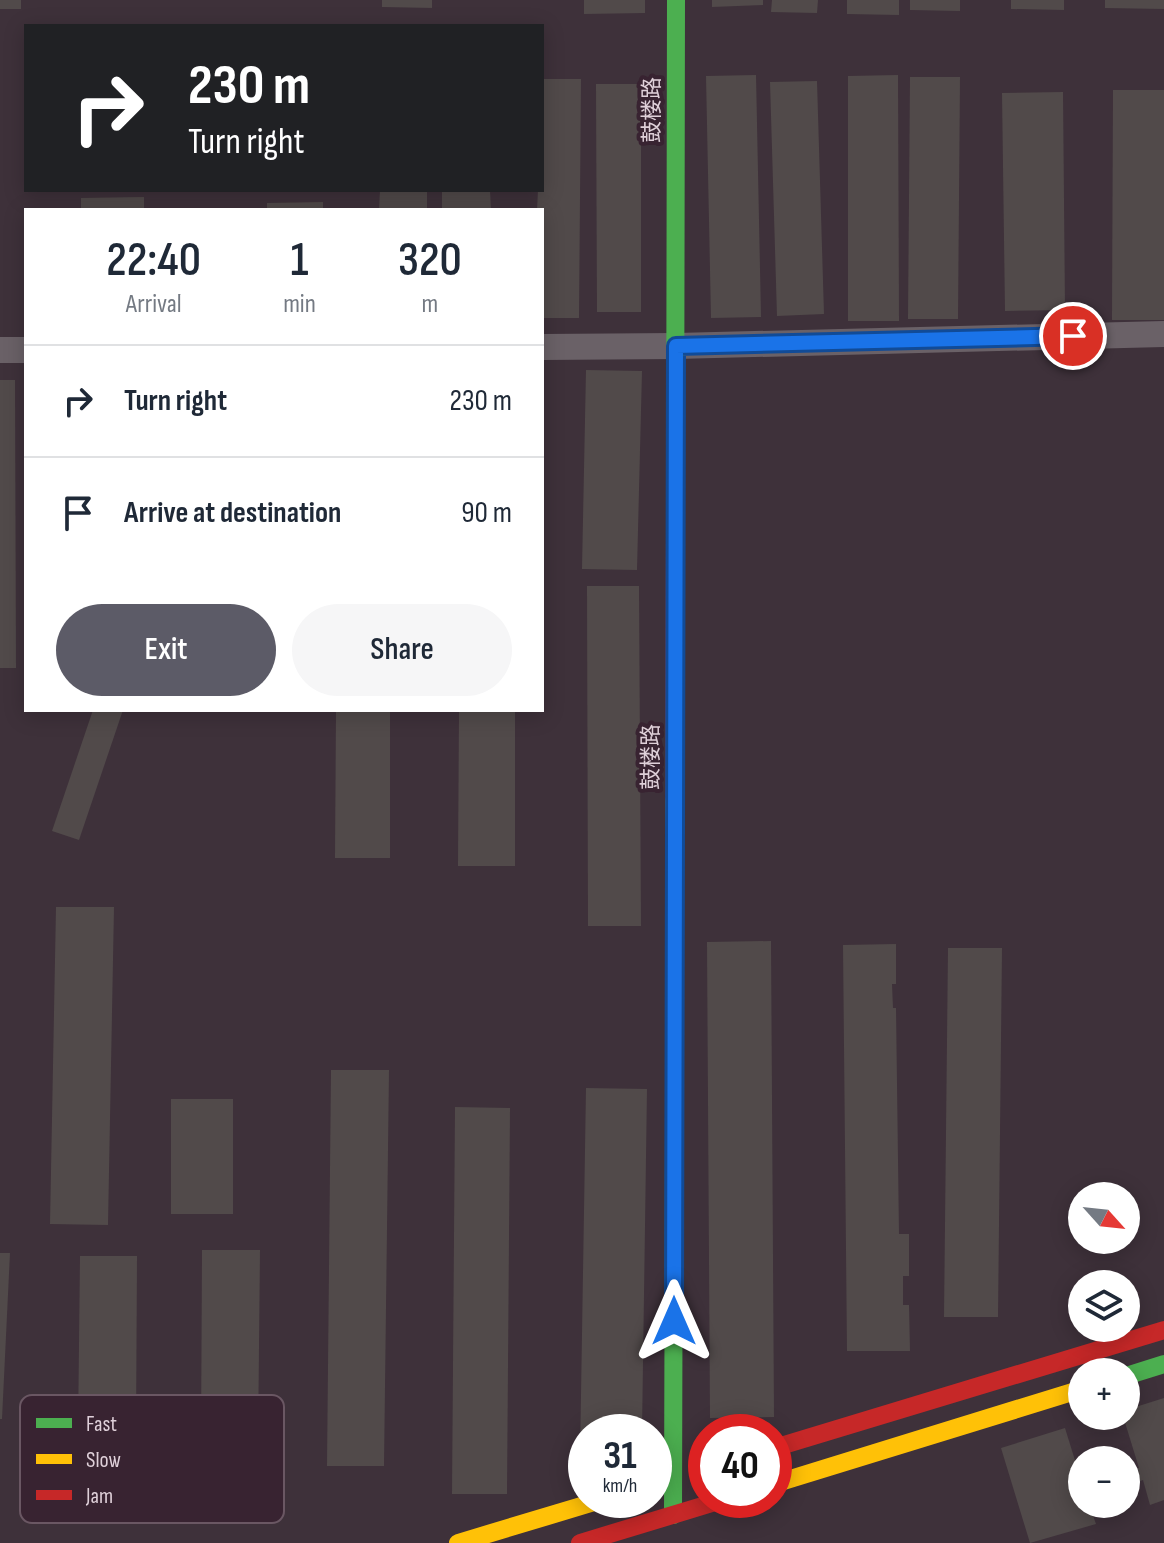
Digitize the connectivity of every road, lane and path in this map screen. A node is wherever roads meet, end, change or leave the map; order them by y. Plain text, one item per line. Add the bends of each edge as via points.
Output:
1 (676, 0) edge
2 (1164, 334) edge
3 (676, 346) junction
4 (544, 347) edge
5 (0, 350) edge
6 (24, 350) edge
7 (1164, 1330) edge
8 (1164, 1364) edge
9 (1140, 1372) edge
10 (1068, 1393) edge
11 (792, 1443) edge
12 (688, 1473) edge
13 (674, 1478) junction
14 (792, 1478) edge
15 (568, 1510) edge
16 (688, 1510) edge
17 (673, 1515) junction
18 (458, 1543) edge
19 (580, 1543) edge

1 - 3 street, 鼓楼路
2 - 3 street
3 - 4 street
3 - 13 street, 鼓楼路
5 - 6 street
7 - 11 street
8 - 9 street
10 - 14 street
12 - 13 street
13 - 17 street, 鼓楼路
15 - 18 street
16 - 17 street
17 - 19 street

